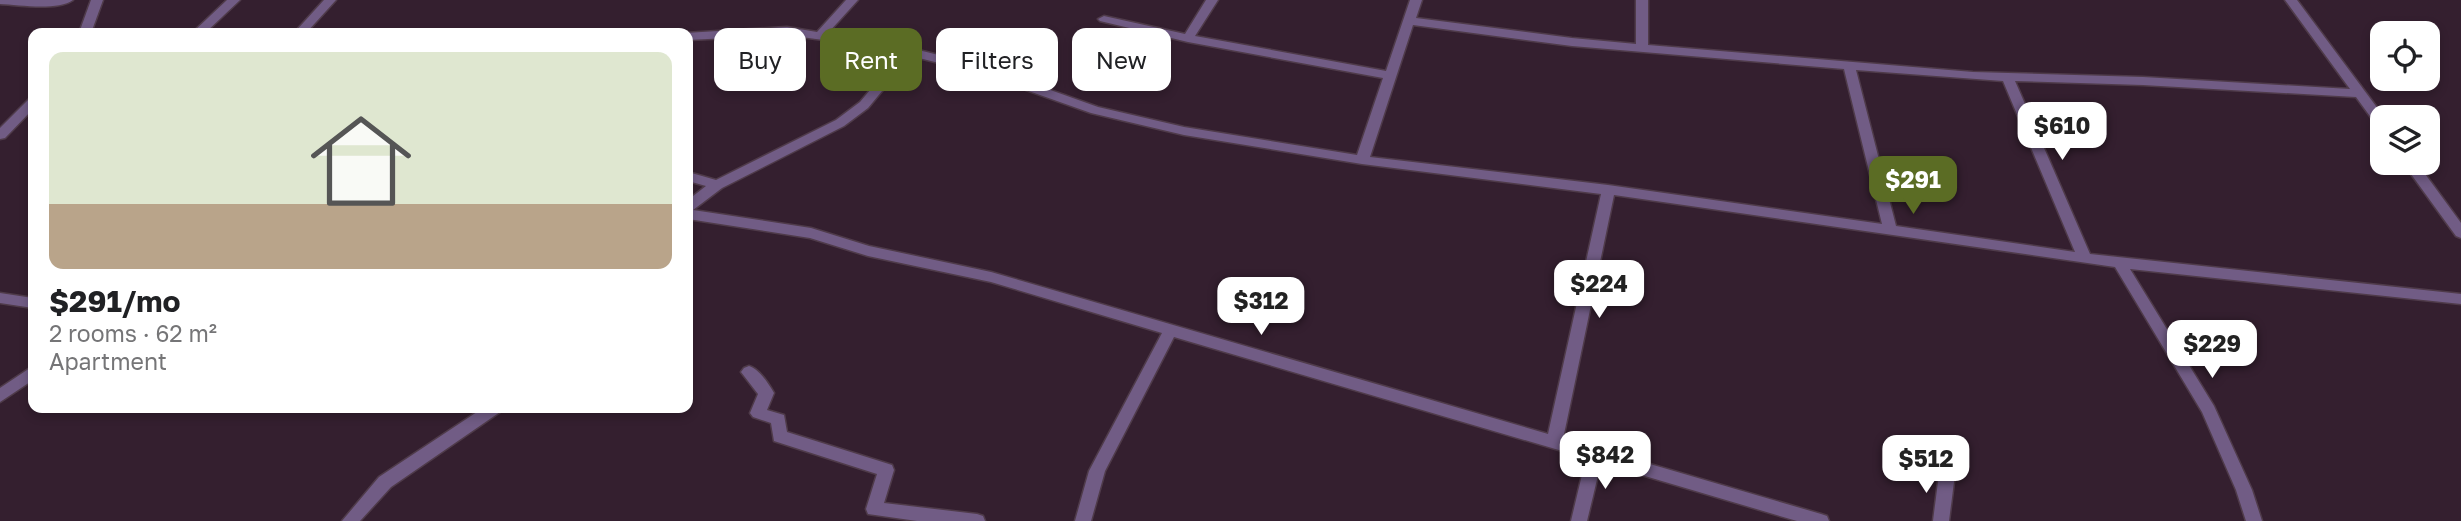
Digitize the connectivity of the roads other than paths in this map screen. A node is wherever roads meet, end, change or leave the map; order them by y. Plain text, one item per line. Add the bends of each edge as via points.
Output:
1 (67, 0) edge
2 (97, 0) edge
3 (234, 0) edge
4 (330, 0) edge
5 (852, 0) edge
6 (1212, 0) edge
7 (1416, 0) edge
8 (1642, 0) edge
9 (2290, 0) edge
10 (0, 1) edge
11 (1104, 19) dead end
12 (1409, 21) junction
13 (87, 28) edge
14 (203, 28) edge
15 (305, 28) edge
16 (826, 28) edge
17 (820, 35) edge
18 (693, 36) edge
19 (1188, 38) junction
20 (1642, 46) junction
21 (922, 54) edge
22 (1849, 66) junction
23 (1391, 76) junction
24 (2008, 78) junction
25 (876, 91) edge
26 (2359, 93) junction
27 (28, 107) edge
28 (2370, 108) edge
29 (0, 135) edge
30 (1362, 160) junction
31 (2419, 175) edge
32 (693, 178) edge
33 (717, 185) junction
34 (1608, 190) junction
35 (693, 203) edge
36 (693, 215) edge
37 (1890, 230) junction
38 (2461, 233) edge
39 (2085, 258) junction
40 (2119, 263) junction
41 (0, 298) edge
42 (2461, 299) edge
43 (28, 302) edge
44 (1171, 329) junction
45 (749, 372) dead end
46 (28, 376) edge
47 (0, 396) edge
48 (488, 413) edge
49 (1554, 443) junction
50 (1595, 452) junction
51 (1947, 474) dead end
52 (350, 521) edge
53 (977, 521) edge
54 (1083, 521) edge
55 (1579, 521) edge
56 (1821, 521) edge
57 (1941, 521) edge
58 (2254, 521) edge

1 - 10 street
2 - 13 street
3 - 14 street
4 - 15 street
5 - 16 street
6 - 19 street
7 - 12 street
8 - 20 street
9 - 26 street
11 - 19 street
12 - 20 street
12 - 23 street
17 - 18 street via 787,31
19 - 23 street
20 - 22 street
21 - 30 street via 1095,110 1184,131
22 - 24 street
22 - 37 street
23 - 30 street
24 - 26 street
24 - 39 street
25 - 33 street via 840,123
26 - 28 street
27 - 29 street
30 - 34 street
31 - 38 street
32 - 33 street
33 - 35 street
34 - 37 street
34 - 49 street
36 - 44 street via 811,233 868,251 991,277
37 - 39 street
39 - 40 street
40 - 42 street
40 - 58 street via 2209,410
41 - 43 street
44 - 49 street
44 - 54 street via 1097,471
45 - 53 street via 766,393 758,413 778,419 780,436 886,470 874,509
46 - 47 street
48 - 52 street via 385,482
49 - 50 street
50 - 55 street
50 - 56 street
51 - 57 street

